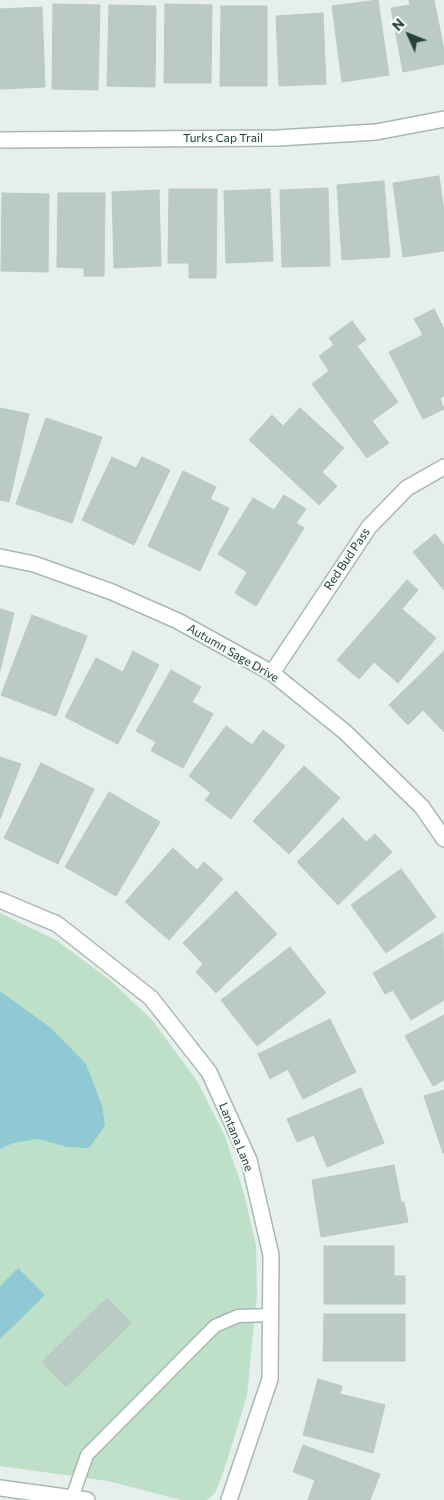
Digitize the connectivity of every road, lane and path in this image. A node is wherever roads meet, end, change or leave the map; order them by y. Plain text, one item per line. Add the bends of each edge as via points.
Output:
1 (444, 119) edge
2 (0, 140) edge
3 (444, 467) edge
4 (0, 557) edge
5 (272, 673) junction
6 (444, 839) edge
7 (0, 900) edge
8 (271, 1315) junction
9 (0, 1488) edge
10 (79, 1499) edge
11 (229, 1500) edge

1 - 2 street, Turks Cap Trail via 376,132 278,138
3 - 5 street, Red Bud Pass via 407,488 368,527
4 - 5 street, Autumn Sage Drive via 34,564 112,592 178,621
5 - 6 street, Autumn Sage Drive via 345,732 422,807
7 - 8 street, Lantana Lane via 57,924 151,998 209,1072 249,1160 271,1255
8 - 10 lane via 238,1316 215,1326 87,1455
8 - 11 street, Lantana Lane via 270,1379
9 - 10 street

